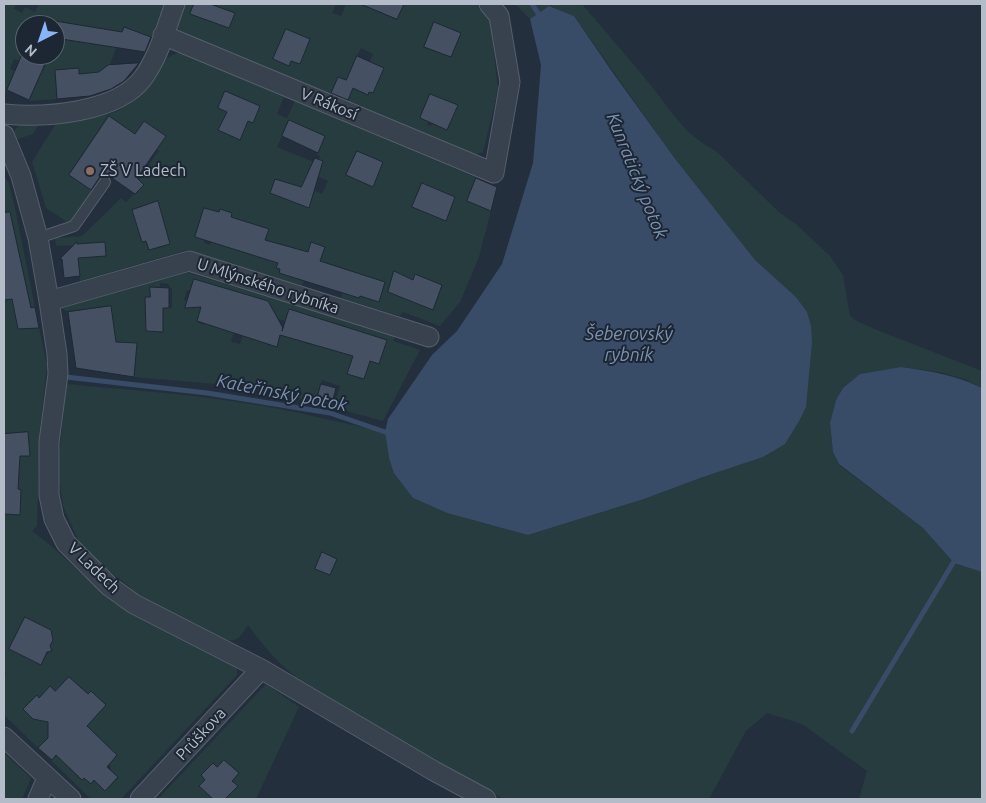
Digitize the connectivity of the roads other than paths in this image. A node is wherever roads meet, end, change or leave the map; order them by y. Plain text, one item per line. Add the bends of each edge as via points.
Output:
1 (175, 4) edge
2 (488, 4) edge
3 (163, 36) junction
4 (4, 114) edge
5 (4, 135) edge
6 (105, 182) dead end
7 (38, 238) junction
8 (49, 301) junction
9 (429, 337) dead end
10 (261, 669) junction
11 (4, 737) edge
12 (47, 778) junction
13 (38, 799) edge
14 (71, 799) edge
15 (140, 799) edge
16 (486, 799) edge

1 - 3 street
2 - 3 street, V Rákosí via 498,16 510,82 494,172
3 - 4 street via 143,78 134,88 109,102 74,112 29,116
5 - 7 street, V Ladech via 21,176
6 - 7 lane via 74,226
7 - 8 street, V Ladech
8 - 9 street, U Mlýnského rybníka via 189,261
8 - 10 street, V Ladech via 58,374 49,442 49,495 54,519 66,543 109,586 134,604
10 - 15 street, Průškova
10 - 16 street, V Ladech
11 - 12 street
12 - 13 street
12 - 14 street

